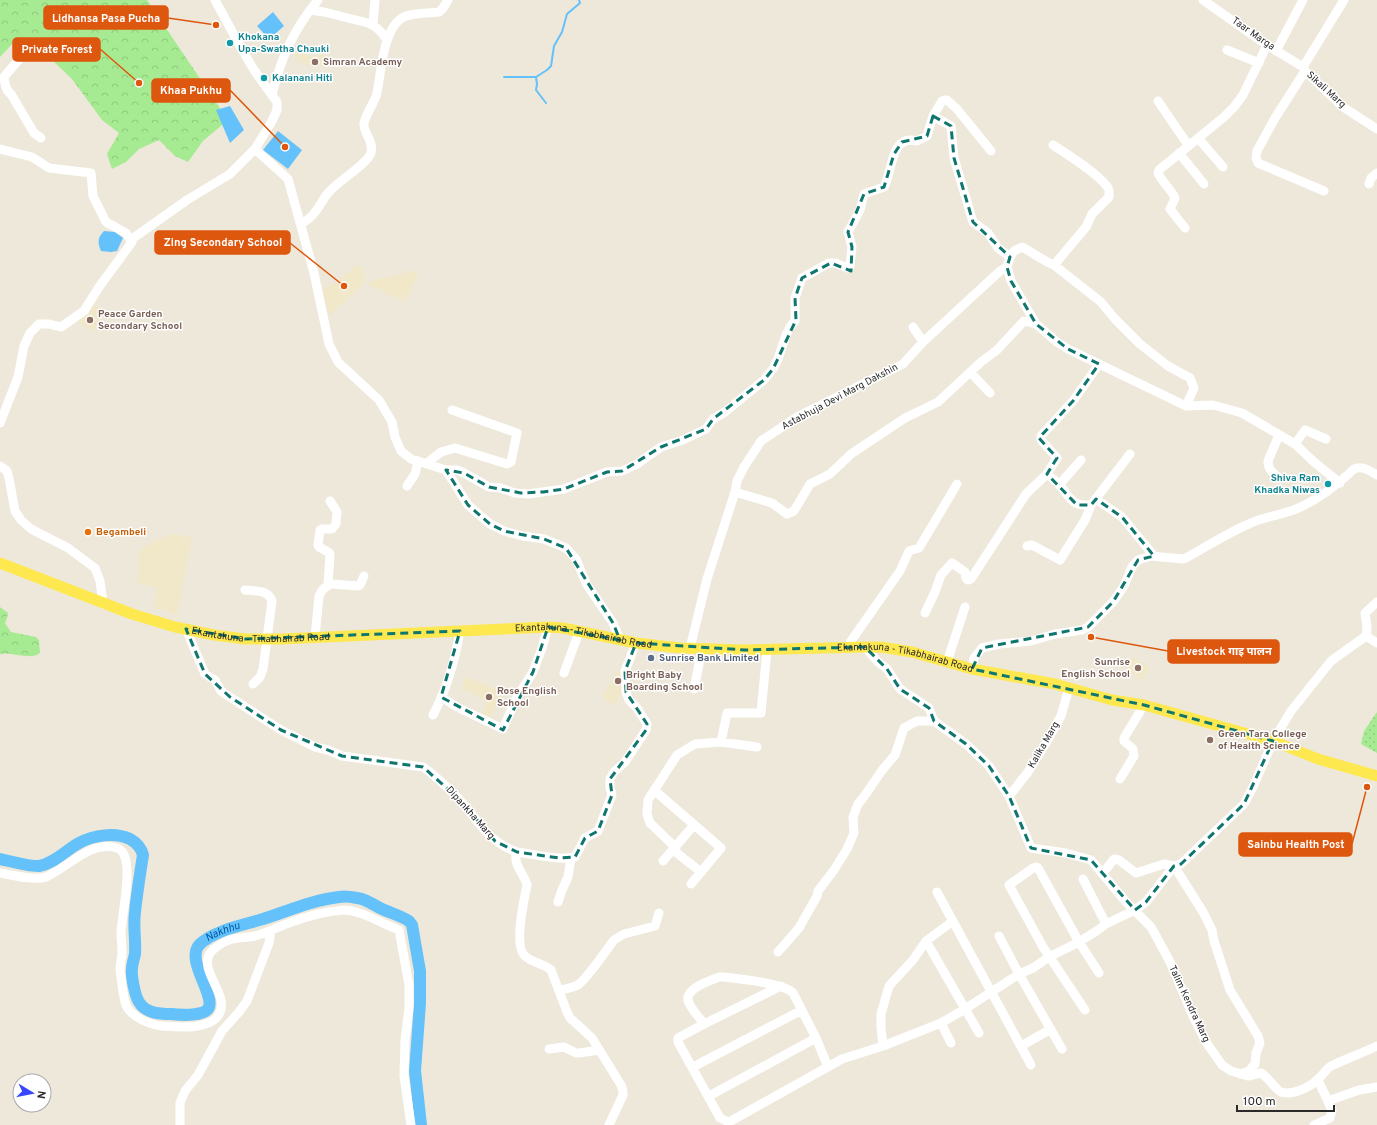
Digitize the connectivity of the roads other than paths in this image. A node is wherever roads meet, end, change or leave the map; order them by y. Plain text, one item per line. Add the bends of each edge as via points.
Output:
1 (215, 0) edge
2 (318, 0) edge
3 (375, 0) edge
4 (448, 0) edge
5 (1203, 0) edge
6 (1303, 0) edge
7 (1344, 0) edge
8 (310, 10) junction
9 (374, 25) junction
10 (386, 40) junction
11 (1267, 45) junction
12 (1226, 50) dead end
13 (1276, 50) junction
14 (55, 52) dead end
15 (1259, 63) junction
16 (1304, 69) junction
17 (272, 95) junction
18 (1158, 101) dead end
19 (933, 116) junction
20 (1377, 129) edge
21 (41, 138) dead end
22 (1198, 138) junction
23 (1053, 145) dead end
24 (1188, 146) junction
25 (0, 149) edge
26 (255, 149) junction
27 (991, 151) dead end
28 (1179, 153) junction
29 (1223, 167) dead end
30 (1377, 173) edge
31 (1204, 184) dead end
32 (1370, 184) dead end
33 (1324, 191) dead end
34 (302, 224) junction
35 (1185, 228) dead end
36 (132, 242) junction
37 (1010, 257) junction
38 (1054, 265) junction
39 (1008, 267) junction
40 (1036, 324) junction
41 (913, 327) dead end
42 (924, 342) junction
43 (1099, 364) junction
44 (971, 373) junction
45 (990, 393) dead end
46 (1186, 406) junction
47 (452, 410) dead end
48 (0, 423) edge
49 (1279, 435) junction
50 (1326, 439) dead end
51 (1295, 444) junction
52 (1130, 454) dead end
53 (1081, 460) dead end
54 (422, 462) junction
55 (0, 466) edge
56 (446, 470) junction
57 (1047, 474) junction
58 (1377, 475) edge
59 (1278, 477) dead end
60 (1340, 482) junction
61 (957, 484) dead end
62 (1059, 485) junction
63 (407, 486) dead end
64 (735, 492) junction
65 (330, 501) dead end
66 (1093, 502) junction
67 (1027, 546) dead end
68 (1154, 556) junction
69 (0, 563) edge
70 (364, 576) dead end
71 (328, 584) junction
72 (245, 590) dead end
73 (1377, 602) edge
74 (103, 604) junction
75 (965, 607) dead end
76 (925, 613) dead end
77 (548, 627) junction
78 (186, 629) junction
79 (460, 631) junction
80 (579, 632) junction
81 (1366, 636) junction
82 (315, 637) junction
83 (267, 639) junction
84 (620, 640) junction
85 (636, 643) junction
86 (1377, 643) edge
87 (849, 646) junction
88 (865, 647) junction
89 (696, 648) junction
90 (766, 650) junction
91 (947, 662) junction
92 (972, 669) junction
93 (564, 673) dead end
94 (253, 684) dead end
95 (1069, 688) junction
96 (694, 689) dead end
97 (441, 697) junction
98 (1144, 705) junction
99 (433, 715) dead end
100 (934, 721) junction
101 (1273, 740) junction
102 (721, 742) junction
103 (757, 747) dead end
104 (1377, 776) edge
105 (1120, 779) dead end
106 (654, 790) junction
107 (1009, 796) junction
108 (694, 825) junction
109 (674, 849) junction
110 (517, 852) junction
111 (571, 858) junction
112 (663, 861) dead end
113 (1174, 866) junction
114 (701, 872) junction
115 (0, 873) edge
116 (1103, 873) junction
117 (1083, 879) dead end
118 (692, 884) dead end
119 (938, 892) dead end
120 (558, 902) dead end
121 (1135, 910) junction
122 (659, 913) dead end
123 (953, 921) junction
124 (1106, 924) junction
125 (271, 930) junction
126 (1000, 936) dead end
127 (926, 941) junction
128 (1079, 942) junction
129 (778, 952) dead end
130 (1049, 957) junction
131 (1099, 973) dead end
132 (1019, 974) junction
133 (781, 986) junction
134 (559, 990) junction
135 (991, 991) junction
136 (965, 1009) junction
137 (802, 1010) junction
138 (1085, 1010) dead end
139 (941, 1022) junction
140 (704, 1024) junction
141 (1051, 1029) junction
142 (979, 1033) dead end
143 (816, 1038) junction
144 (951, 1043) dead end
145 (882, 1046) junction
146 (1021, 1046) junction
147 (1377, 1046) edge
148 (549, 1049) dead end
149 (1062, 1049) dead end
150 (599, 1050) junction
151 (1031, 1064) dead end
152 (693, 1067) junction
153 (828, 1067) junction
154 (1240, 1074) junction
155 (1318, 1080) junction
156 (1377, 1087) edge
157 (708, 1096) junction
158 (1328, 1101) junction
159 (180, 1125) edge
160 (411, 1125) edge
161 (609, 1125) edge
162 (1314, 1125) edge

1 - 17 street via 240,46
2 - 8 street
3 - 9 street
4 - 10 street via 439,12 406,16 397,21
5 - 11 street, Taar Marga
6 - 13 street
7 - 16 street, Sikali Marg
8 - 9 street
8 - 17 street via 290,41 278,70
9 - 10 street
10 - 34 street via 376,94 364,124 371,152 363,163 330,190 315,213
11 - 13 street, Taar Marga
11 - 15 street
12 - 15 street
13 - 16 street, Taar Marga
14 - 21 street via 23,46 21,57 4,77 8,92 34,133
15 - 22 street via 1234,107
16 - 20 street, Sikali Marg via 1343,107
16 - 33 street via 1257,151 1256,158 1258,163
17 - 26 street via 277,102 277,110
18 - 24 street
19 - 27 street via 942,101 947,100 957,108
19 - 37 street via 951,126 954,158 974,222
19 - 56 street via 927,136 917,141 909,139 902,142 894,154 884,187 864,194 860,210 848,232 852,247 850,266 848,268 829,263 802,278 795,298 795,321 788,331 773,369 764,380 713,419 706,429 661,447 622,471 607,472 564,489 528,494 515,493 489,487 464,472
22 - 24 street
22 - 29 street
23 - 38 street via 1084,167 1109,191 1109,197 1092,214 1086,227
24 - 28 street
25 - 36 street via 32,157 49,168 91,173 93,196 106,222 126,233
26 - 34 street via 288,179
26 - 36 street via 230,174 187,200 132,239
28 - 31 street
28 - 35 street via 1158,173 1175,198 1170,209
30 - 32 street via 1371,178
34 - 54 street via 333,354 338,362 379,400 392,422 401,451 411,459
36 - 48 street via 84,311 61,327 39,324 30,333 24,346 18,377
37 - 38 street via 1014,251 1022,247
37 - 39 street
38 - 46 street via 1101,302 1140,344 1168,366 1190,378 1194,388
39 - 40 street via 1011,281
39 - 42 street, Astabhuja Devi Marg Dakshin via 1000,271
40 - 43 street via 1068,349
40 - 44 street via 1024,321
41 - 42 street
42 - 64 street, Astabhuja Devi Marg Dakshin via 903,364 797,417 761,442 737,481
43 - 46 street
43 - 57 street via 1073,401 1041,436 1041,440 1057,458
44 - 45 street
44 - 64 street via 938,402 905,418 851,454 830,474 810,484 794,512 787,514 772,503
46 - 49 street via 1213,405 1237,411
47 - 54 street via 517,433 510,464 455,448
49 - 51 street
49 - 59 street via 1268,461 1268,466
50 - 51 street via 1305,430
51 - 60 street
52 - 66 street
53 - 62 street
54 - 56 street
54 - 63 street
55 - 74 street via 7,471 15,510 21,520 31,529 68,548 95,568 100,581
56 - 84 street via 468,505 490,524 523,536 544,538 566,548 576,559 587,585 613,622
57 - 62 street
57 - 76 street via 1026,494 971,579 968,580 965,572 952,564 940,575
58 - 60 street via 1358,467
60 - 68 street via 1296,509 1236,529 1186,558
61 - 87 street via 919,548 909,551 900,571
62 - 66 street via 1077,505 1083,506
64 - 89 street, Astabhuja Devi Marg Dakshin via 707,579
65 - 71 street via 337,512 336,524 332,528 320,530 318,545 330,554
66 - 67 street via 1060,560 1032,545
66 - 68 street via 1122,517
68 - 92 street via 1138,560 1113,602 1088,627 1031,641 982,648 974,658
69 - 74 main road, Ekantakuna - Tikabhairab Road
70 - 71 street via 358,586
71 - 82 street via 319,596
72 - 83 street via 267,593 270,596 272,601
73 - 81 street via 1365,612
74 - 78 main road, Ekantakuna - Tikabhairab Road
75 - 91 street
77 - 79 main road, Ekantakuna - Tikabhairab Road
77 - 80 main road, Ekantakuna - Tikabhairab Road
77 - 97 street via 533,672 516,699 503,729
78 - 83 main road, Ekantakuna - Tikabhairab Road via 245,639
78 - 110 street, Dipankha Marg via 205,674 214,680 221,691 281,730 315,747 342,756 423,767 459,799 495,841
79 - 82 main road, Ekantakuna - Tikabhairab Road
79 - 97 street via 456,655
80 - 84 main road, Ekantakuna - Tikabhairab Road
80 - 93 street
81 - 86 street
81 - 101 street via 1331,661 1291,711
82 - 83 main road, Ekantakuna - Tikabhairab Road
83 - 94 street via 263,669
84 - 85 main road, Ekantakuna - Tikabhairab Road
85 - 89 main road, Ekantakuna - Tikabhairab Road
85 - 111 street via 625,671 626,692 647,724 646,730 625,762 610,778 612,795 598,831 585,838 575,857
87 - 88 main road, Ekantakuna - Tikabhairab Road
87 - 90 main road, Ekantakuna - Tikabhairab Road
88 - 91 main road, Ekantakuna - Tikabhairab Road via 912,652
88 - 100 street via 887,669 900,689 929,708
89 - 90 main road, Ekantakuna - Tikabhairab Road
89 - 96 street, Astabhuja Devi Marg Dakshin
90 - 102 street via 761,713 727,713
91 - 92 main road, Ekantakuna - Tikabhairab Road
92 - 95 main road, Ekantakuna - Tikabhairab Road
95 - 98 main road, Ekantakuna - Tikabhairab Road via 1112,700
95 - 107 street, Kalika Marg via 1061,716 1046,743
97 - 99 street
98 - 101 main road, Ekantakuna - Tikabhairab Road
98 - 105 street via 1124,738 1133,749 1134,756
100 - 107 street via 966,744 990,766
100 - 129 street via 917,721 904,728 895,755 858,804 853,817 854,833 847,849 818,891 799,928
101 - 104 main road, Ekantakuna - Tikabhairab Road via 1318,759
101 - 113 street via 1244,804 1181,864
102 - 103 street
102 - 106 street via 695,744 677,755
106 - 108 street
106 - 109 street via 648,800 648,819
107 - 116 street, Talim Kendra Marg via 1031,848 1091,860
108 - 109 street
108 - 114 street via 721,848
109 - 112 street
109 - 114 street
110 - 111 street, Dipankha Marg
110 - 134 street via 517,866 527,885 520,921 522,954 529,960 547,966
111 - 120 street via 568,877
113 - 116 street via 1164,864 1136,873 1114,859
113 - 121 street via 1146,902
113 - 154 street via 1212,930 1230,990 1258,1036 1260,1043 1255,1064 1249,1071
114 - 118 street
115 - 125 street via 44,877 90,850 107,847 121,850 126,857 128,869 121,933 120,970 123,988 127,1006 134,1015 152,1024 194,1026 206,1025 216,1019 221,1012 221,1001 208,968 209,955 228,940 256,936
116 - 121 street, Talim Kendra Marg
117 - 124 street
119 - 123 street
121 - 124 street
121 - 154 street, Talim Kendra Marg via 1156,936 1213,1054 1222,1065
122 - 134 street via 655,926 614,940 578,985
123 - 127 street
123 - 135 street
124 - 128 street
125 - 159 street via 269,943 246,1001 222,1031 204,1066 185,1092 180,1103
125 - 160 street via 306,918 344,910 355,911 399,930 409,985 404,1070
126 - 132 street
127 - 136 street
127 - 145 street via 913,960 889,986 881,1014
128 - 130 street
128 - 130 street via 1038,868 1033,868 1010,885
128 - 131 street
130 - 132 street
130 - 138 street
132 - 135 street
132 - 141 street
133 - 137 street via 793,993
133 - 140 street
133 - 140 street via 719,977 692,990 687,998 688,1002
134 - 150 street via 570,1018 592,1038
135 - 136 street
135 - 146 street
136 - 139 street
136 - 142 street
137 - 143 street
137 - 152 street
139 - 144 street
139 - 145 street
140 - 152 street via 678,1038
141 - 146 street
141 - 149 street
143 - 153 street
143 - 157 street
145 - 153 street via 842,1059
146 - 151 street
147 - 155 street, Talim Kendra Marg via 1331,1067
148 - 150 street via 564,1047 579,1053
150 - 161 street via 623,1091
152 - 157 street
153 - 157 street via 729,1122 720,1118
154 - 155 street, Talim Kendra Marg via 1248,1076 1261,1073 1278,1090 1285,1093 1299,1090
155 - 158 street
156 - 158 street via 1359,1090
158 - 162 street via 1332,1110 1330,1118

